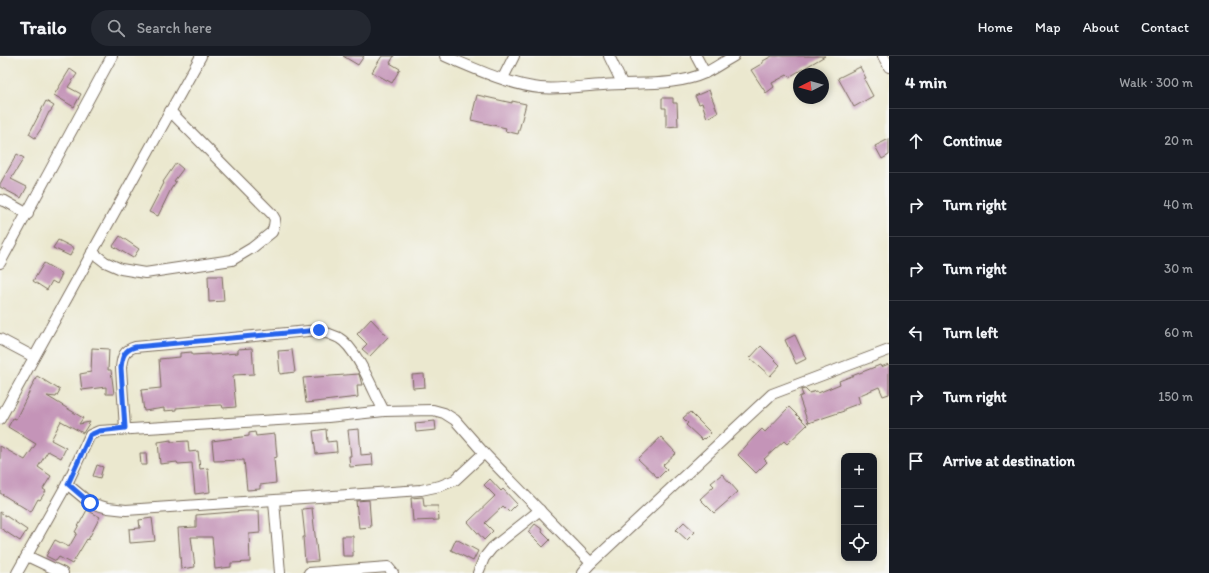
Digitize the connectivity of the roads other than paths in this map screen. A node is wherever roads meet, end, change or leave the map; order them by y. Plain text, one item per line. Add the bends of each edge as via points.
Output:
1 (112, 56) edge
2 (201, 56) edge
3 (445, 56) edge
4 (514, 56) edge
5 (609, 56) edge
6 (696, 56) edge
7 (734, 56) edge
8 (883, 56) edge
9 (889, 68) edge
10 (705, 73) junction
11 (503, 78) junction
12 (622, 83) junction
13 (170, 111) junction
14 (0, 200) edge
15 (28, 214) junction
16 (92, 252) junction
17 (0, 263) edge
18 (0, 339) edge
19 (889, 350) edge
20 (34, 358) junction
21 (384, 411) junction
22 (0, 419) edge
23 (125, 428) junction
24 (484, 454) junction
25 (68, 484) junction
26 (274, 501) junction
27 (540, 510) junction
28 (27, 556) junction
29 (591, 563) junction
30 (17, 573) edge
31 (63, 573) edge
32 (280, 573) edge
33 (310, 573) edge
34 (393, 573) edge
35 (478, 573) edge
36 (582, 573) edge

1 - 15 street
2 - 13 street
3 - 11 street
4 - 11 street
5 - 12 street
6 - 10 street
7 - 10 street
8 - 9 street
10 - 12 street via 668,82
11 - 12 street via 540,88
13 - 16 street
13 - 16 street via 272,214 275,219 272,232 232,260 145,273 121,269 105,262
14 - 15 street
15 - 17 street
16 - 20 street
18 - 20 street
19 - 29 street via 772,394
20 - 22 street
21 - 23 street via 321,418
21 - 23 street via 350,348 340,338 319,330 129,349 122,358 121,368
21 - 24 street via 433,410 444,413 455,420
23 - 25 street via 99,431 90,435
24 - 26 street via 455,480 440,486 421,490
24 - 27 street
25 - 26 street via 90,503 126,510
25 - 28 street
26 - 32 street
27 - 29 street
27 - 35 street via 492,548 484,558
28 - 30 street
28 - 31 street
29 - 36 street
33 - 34 street via 388,568

